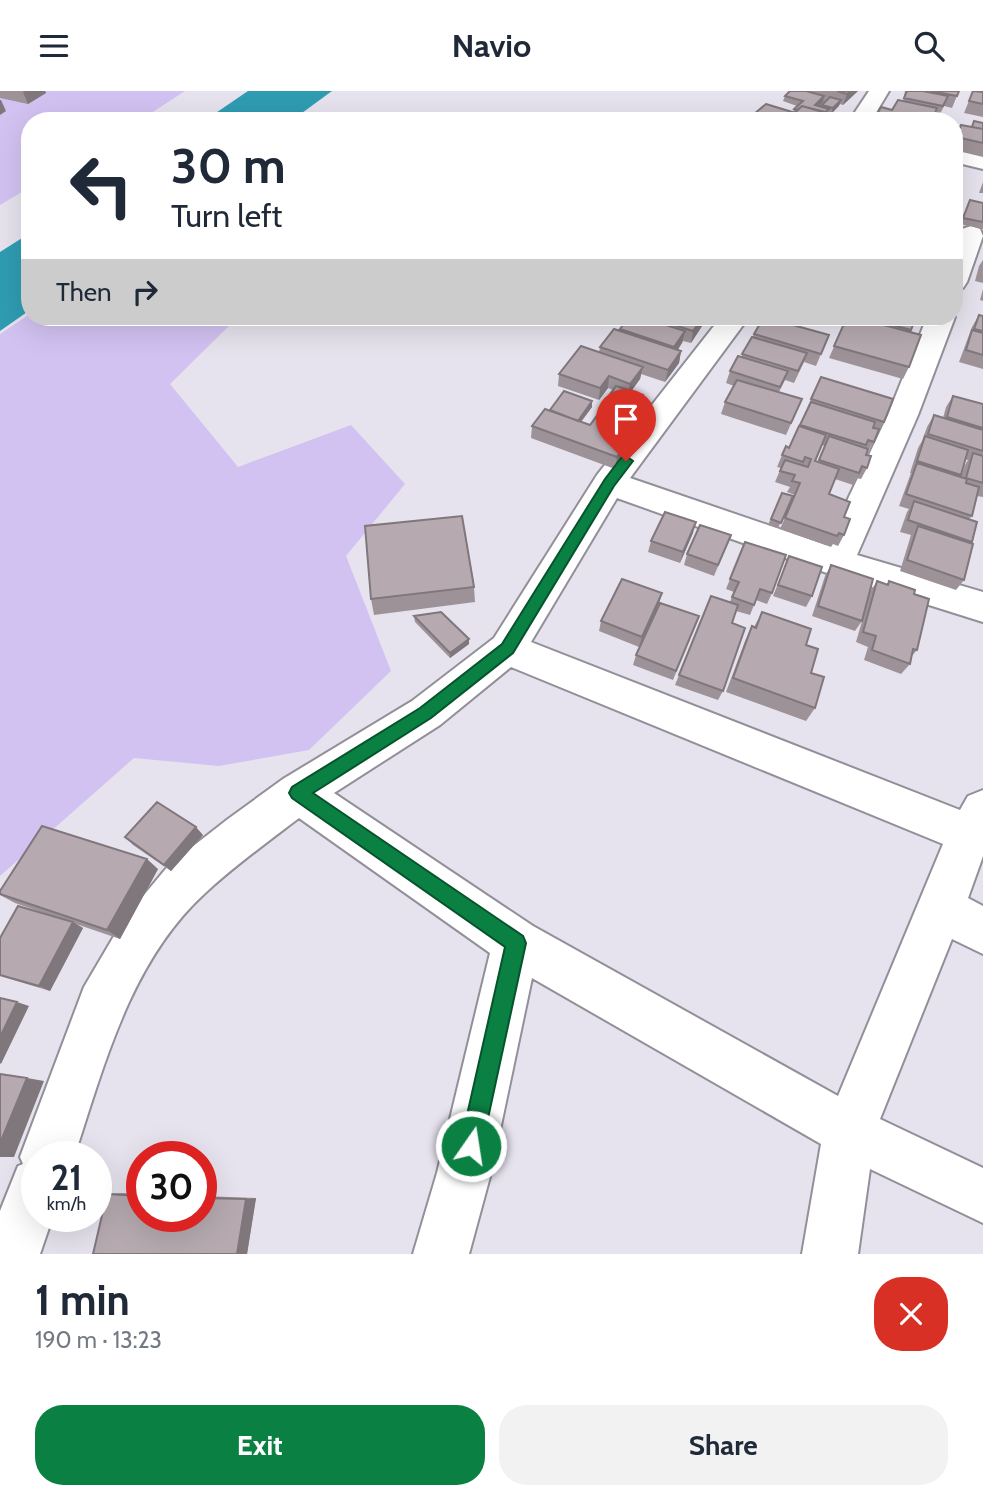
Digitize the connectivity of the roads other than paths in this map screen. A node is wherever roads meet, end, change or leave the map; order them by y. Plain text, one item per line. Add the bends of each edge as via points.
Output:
1 (879, 91) edge
2 (866, 112) edge
3 (963, 157) edge
4 (983, 162) edge
5 (969, 233) edge
6 (963, 253) edge
7 (728, 326) edge
8 (938, 326) edge
9 (609, 483) junction
10 (836, 562) junction
11 (983, 607) edge
12 (507, 649) junction
13 (298, 793) junction
14 (976, 822) edge
15 (941, 909) junction
16 (983, 931) edge
17 (516, 943) junction
18 (849, 1131) junction
19 (53, 1141) edge
20 (983, 1196) edge
21 (21, 1229) edge
22 (12, 1254) edge
23 (441, 1254) edge
24 (830, 1254) edge

1 - 2 street
3 - 4 street
5 - 6 street
7 - 9 street
8 - 10 street
9 - 10 street
9 - 12 street
10 - 11 street
12 - 13 street via 426,713
12 - 14 street
13 - 17 street
13 - 19 street via 185,881 140,935 101,1004
14 - 15 street
15 - 16 street
15 - 18 street
17 - 18 street
17 - 23 street
18 - 20 street
18 - 24 street
21 - 22 street

